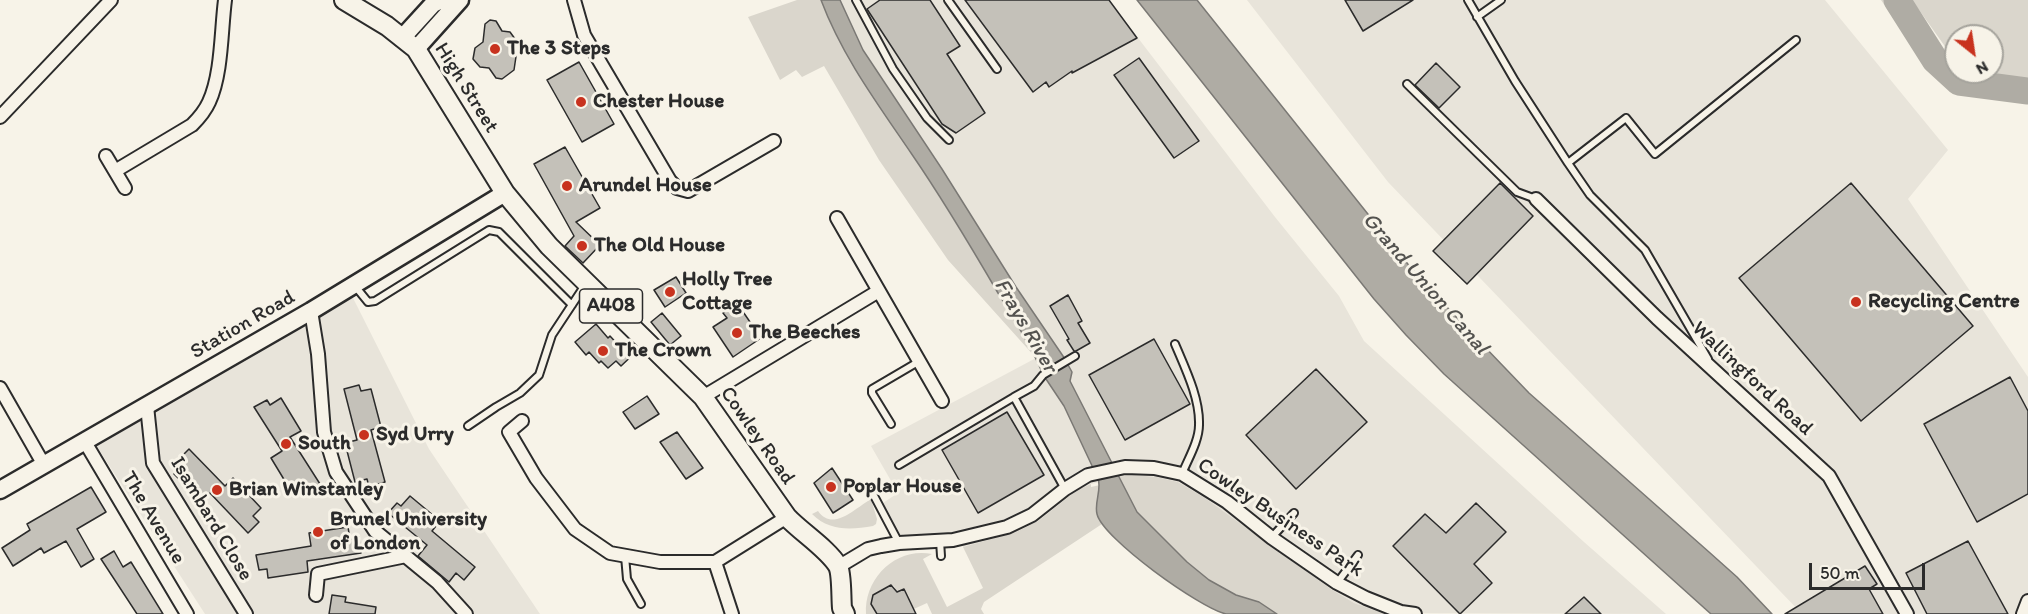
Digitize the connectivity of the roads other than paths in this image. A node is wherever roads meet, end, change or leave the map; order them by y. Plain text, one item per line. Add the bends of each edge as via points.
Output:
1 (111, 0) edge
2 (225, 0) edge
3 (344, 0) edge
4 (441, 0) edge
5 (460, 0) edge
6 (574, 0) edge
7 (856, 0) edge
8 (948, 0) edge
9 (1468, 0) edge
10 (1501, 0) edge
11 (1477, 16) junction
12 (1796, 40) dead end
13 (409, 44) junction
14 (997, 69) dead end
15 (1407, 84) dead end
16 (0, 117) edge
17 (950, 140) dead end
18 (774, 141) dead end
19 (106, 156) dead end
20 (1568, 163) junction
21 (115, 171) junction
22 (125, 188) dead end
23 (505, 193) junction
24 (1536, 199) joint
25 (837, 218) dead end
26 (587, 282) junction
27 (354, 285) junction
28 (877, 291) junction
29 (572, 305) junction
30 (311, 311) junction
31 (1175, 344) dead end
32 (1075, 356) dead end
33 (918, 362) junction
34 (1714, 370) junction
35 (0, 387) edge
36 (703, 397) junction
37 (1014, 398) junction
38 (942, 401) dead end
39 (147, 406) junction
40 (522, 421) dead end
41 (891, 424) dead end
42 (468, 426) dead end
43 (85, 442) junction
44 (44, 465) junction
45 (899, 465) dead end
46 (1182, 474) junction
47 (1065, 489) junction
48 (0, 490) edge
49 (872, 492) dead end
50 (1294, 513) dead end
51 (787, 517) junction
52 (1272, 538) junction
53 (940, 541) junction
54 (899, 543) junction
55 (1358, 555) dead end
56 (406, 556) junction
57 (626, 556) junction
58 (941, 556) dead end
59 (715, 562) junction
60 (838, 567) junction
61 (1337, 583) junction
62 (316, 596) dead end
63 (2028, 601) edge
64 (641, 604) dead end
65 (187, 614) edge
66 (246, 614) edge
67 (466, 614) edge
68 (732, 614) edge
69 (845, 614) edge
70 (1415, 614) edge
71 (1907, 614) edge
72 (2023, 614) edge

1 - 16 street
2 - 21 street via 216,79 202,114 192,125
3 - 13 main road, High Street / A408
4 - 13 street via 430,7
5 - 13 street
6 - 18 street via 584,35 677,188 688,191
7 - 17 lane via 893,69 927,118
8 - 14 lane
9 - 11 lane
10 - 11 lane
11 - 20 lane
12 - 20 lane via 1655,154 1626,118
13 - 23 main road, High Street / A408
15 - 24 lane via 1517,192
19 - 21 street
20 - 34 lane via 1590,195 1645,249
21 - 22 street
23 - 26 main road, Cowley Road / A408 via 549,246
23 - 27 street, Station Road
24 - 34 street, Wallingford Road
25 - 28 street
26 - 29 lane
26 - 36 main road, Cowley Road / A408 via 663,362
27 - 29 lane via 368,302 375,301 489,230 499,232
27 - 30 street, Station Road
28 - 33 street
28 - 36 street
29 - 42 lane via 552,335 539,375 520,393
30 - 39 street, Station Road
30 - 56 street via 324,432 336,472 375,531
31 - 46 lane via 1194,394 1199,426
32 - 37 lane
33 - 38 street
33 - 41 lane via 872,389
34 - 71 street, Wallingford Road via 1829,476
35 - 44 street
36 - 51 main road, Cowley Road / A408
37 - 45 lane
37 - 47 lane
39 - 43 street, Station Road
39 - 66 street, Isambard Close via 153,463
40 - 57 street via 509,432 536,478 575,529 610,553
43 - 44 street, Station Road
43 - 65 street, The Avenue
44 - 48 street, Station Road
46 - 47 street, Cowley Business Park via 1121,467 1088,475
46 - 52 street, Cowley Business Park via 1227,502
47 - 53 street via 1032,514 1007,526
49 - 54 lane
50 - 52 lane
51 - 59 street
51 - 60 main road, Cowley Road / A408
52 - 61 street, Cowley Business Park
53 - 54 street
53 - 58 lane
54 - 60 street via 868,549
55 - 61 lane
56 - 62 street via 318,574
56 - 67 street
57 - 59 street via 660,562
57 - 64 lane via 627,579
59 - 68 street
60 - 69 main road
61 - 70 street, Cowley Business Park via 1401,612
63 - 72 street

